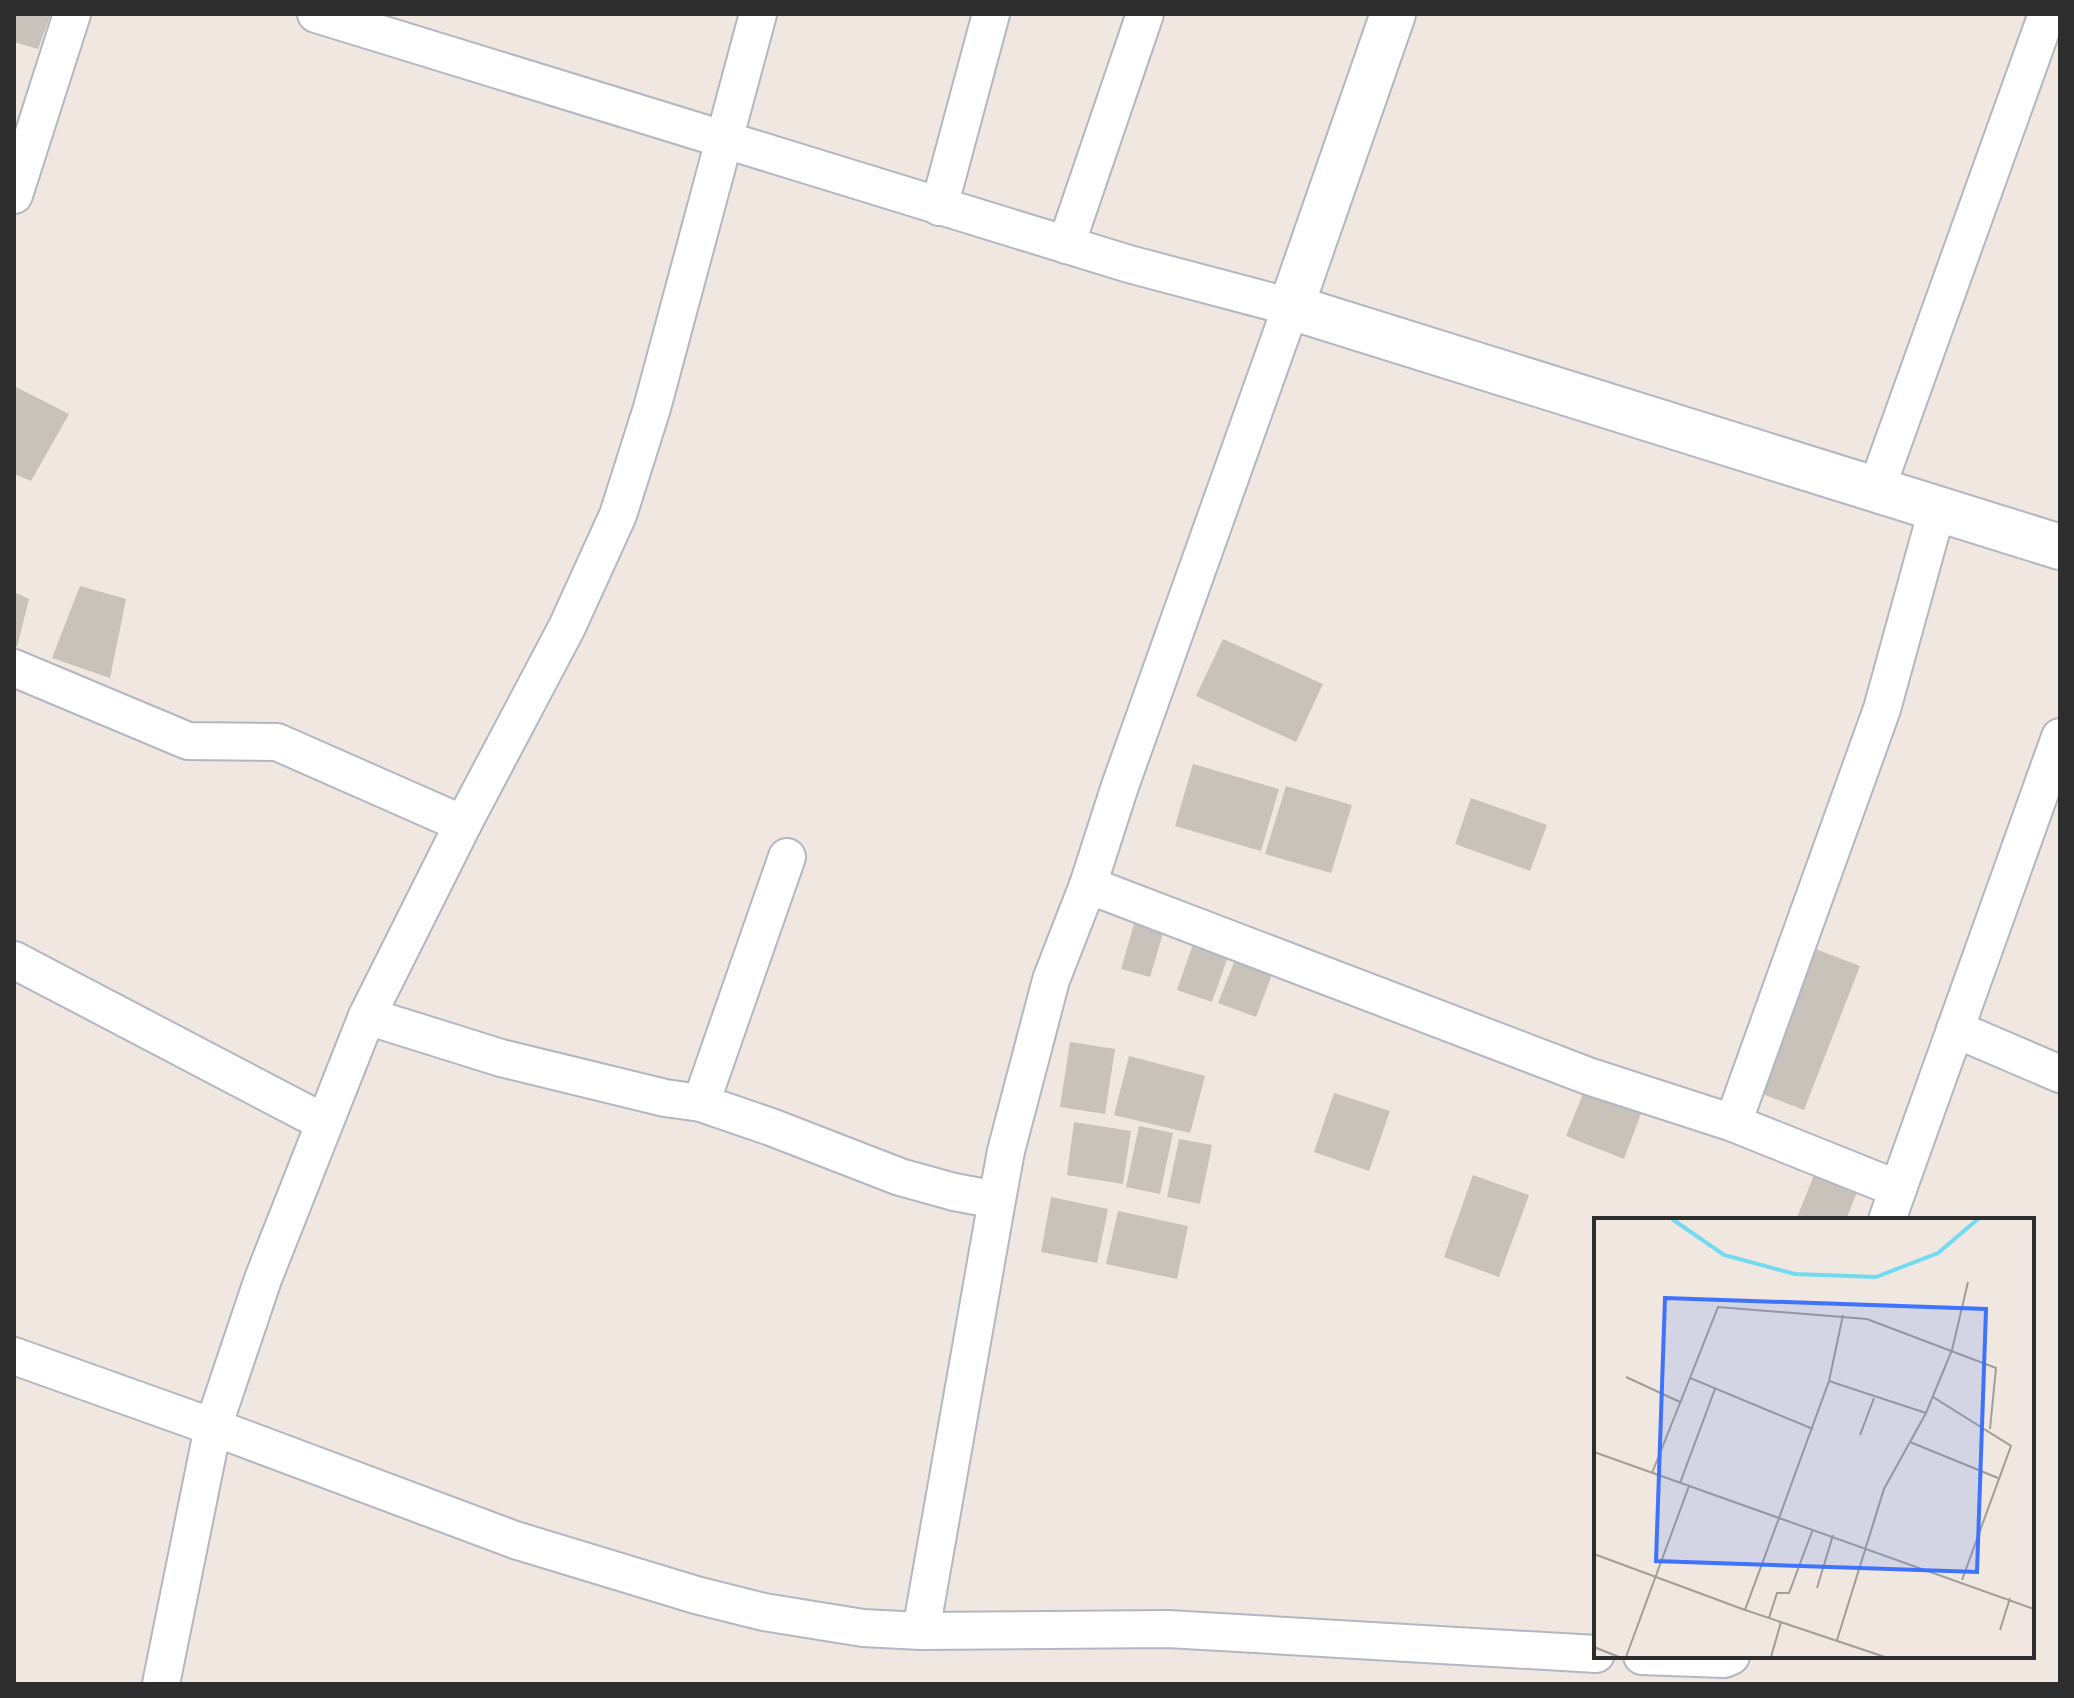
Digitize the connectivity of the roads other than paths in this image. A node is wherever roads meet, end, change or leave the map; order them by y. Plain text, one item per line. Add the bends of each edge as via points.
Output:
1 (72, 14) edge
2 (316, 14) edge
3 (758, 14) edge
4 (991, 14) edge
5 (1145, 14) edge
6 (1393, 14) edge
7 (2047, 14) edge
8 (725, 140) junction
9 (14, 195) edge
10 (939, 207) junction
11 (1066, 245) junction
12 (1291, 307) junction
13 (1876, 490) junction
14 (1937, 510) junction
15 (2060, 547) edge
16 (14, 668) edge
17 (2060, 737) edge
18 (463, 824) junction
19 (787, 857) dead end
20 (1088, 885) junction
21 (14, 960) edge
22 (367, 1016) junction
23 (1955, 1029) junction
24 (2060, 1074) edge
25 (701, 1103) junction
26 (323, 1122) junction
27 (1733, 1123) junction
28 (997, 1200) junction
29 (1893, 1205) edge
30 (14, 1356) edge
31 (213, 1427) junction
32 (921, 1631) junction
33 (1594, 1654) edge
34 (1697, 1658) edge
35 (1726, 1658) edge
36 (161, 1684) edge

1 - 9 street
2 - 8 street
3 - 8 street
4 - 10 street
5 - 11 street
6 - 12 street
7 - 13 street
8 - 10 street
8 - 18 street via 618,515 567,627
10 - 11 street
11 - 12 street
12 - 13 street
12 - 20 street
13 - 14 street
14 - 15 street
14 - 27 street via 1882,709
16 - 18 street via 184,740 277,742
17 - 23 street
18 - 22 street
19 - 25 street
20 - 27 street via 1588,1076
20 - 28 street via 1051,980
21 - 26 street
22 - 25 street via 501,1058
22 - 26 street
23 - 24 street
23 - 29 street
25 - 28 street via 900,1177
26 - 31 street
27 - 29 street
28 - 32 street
30 - 31 street
31 - 32 street via 515,1540 696,1595 833,1624
31 - 36 street
32 - 33 street via 1168,1629
34 - 35 street

